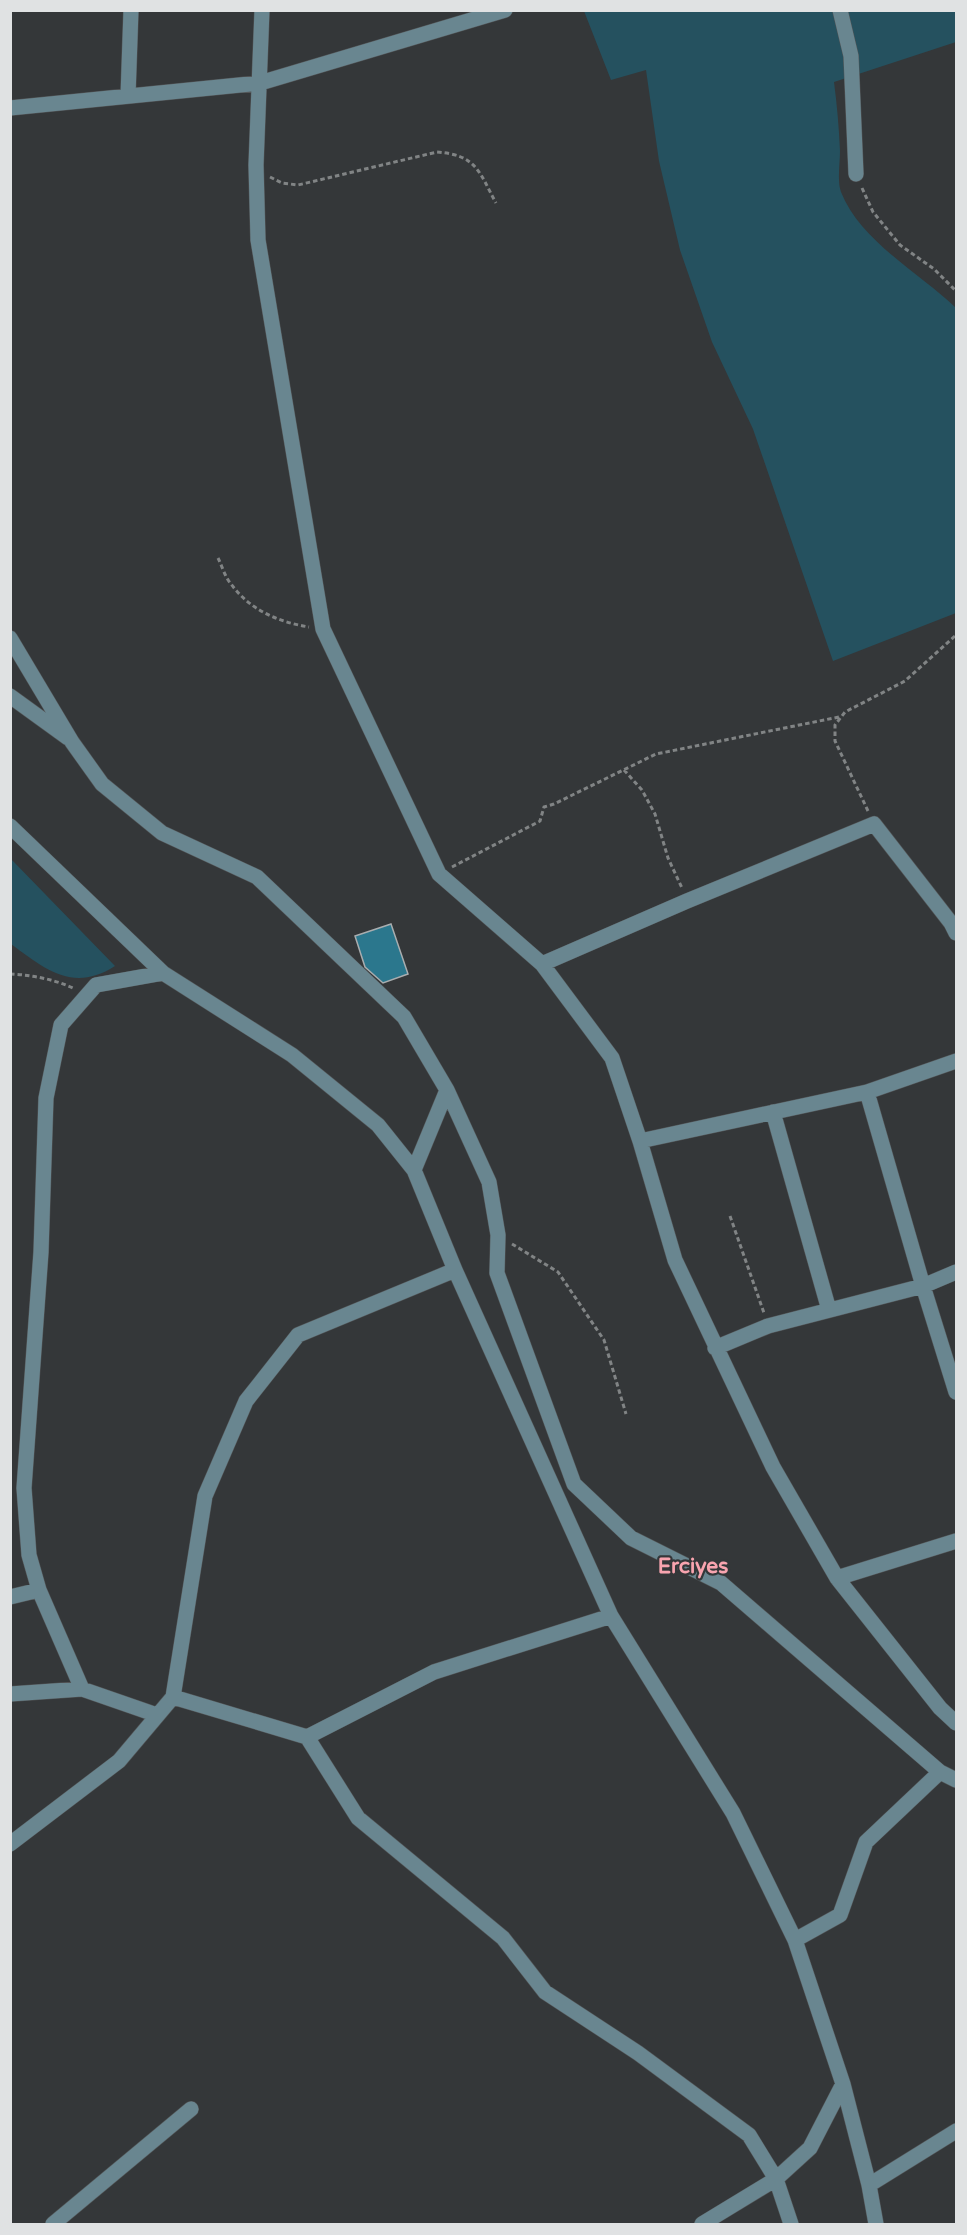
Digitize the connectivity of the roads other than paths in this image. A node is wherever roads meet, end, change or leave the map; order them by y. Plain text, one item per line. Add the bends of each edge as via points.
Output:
1 (131, 10) edge
2 (262, 10) edge
3 (505, 10) edge
4 (840, 10) edge
5 (260, 83) junction
6 (128, 96) junction
7 (10, 108) edge
8 (856, 174) road end
9 (10, 638) edge
10 (10, 696) edge
11 (72, 742) junction
12 (10, 826) edge
13 (957, 933) edge
14 (542, 964) junction
15 (164, 973) junction
16 (957, 1061) edge
17 (447, 1090) junction
18 (867, 1092) junction
19 (773, 1112) junction
20 (640, 1140) junction
21 (414, 1170) junction
22 (455, 1270) junction
23 (957, 1272) edge
24 (923, 1286) junction
25 (829, 1310) junction
26 (716, 1348) junction
27 (957, 1392) edge
28 (574, 1484) junction
29 (552, 1486) junction
30 (957, 1541) edge
31 (837, 1578) junction
32 (39, 1590) junction
33 (10, 1597) edge
34 (611, 1616) junction
35 (81, 1689) junction
36 (10, 1694) edge
37 (173, 1697) junction
38 (158, 1715) junction
39 (957, 1723) edge
40 (307, 1737) junction
41 (940, 1772) junction
42 (957, 1780) edge
43 (10, 1844) edge
44 (795, 1940) junction
45 (843, 2084) junction
46 (191, 2109) dead end
47 (957, 2131) edge
48 (776, 2179) junction
49 (869, 2185) junction
50 (53, 2224) edge
51 (702, 2224) edge
52 (791, 2224) edge
53 (876, 2224) edge

1 - 6 street
2 - 5 street
3 - 5 street
4 - 8 street via 851,56
5 - 6 street
5 - 14 street via 258,240 323,629 439,874
6 - 7 street
9 - 11 street
10 - 11 street
11 - 17 street via 102,784 162,834 257,877 320,935 404,1017
12 - 15 street
13 - 14 street via 874,824
14 - 20 street via 612,1058
15 - 21 street via 292,1055 378,1125
15 - 32 street via 96,986 61,1025 46,1098 41,1252 24,1488 29,1555
16 - 18 street
17 - 21 street
17 - 28 street via 489,1182 498,1235 497,1273
18 - 19 street
18 - 24 street
19 - 20 street
19 - 25 street
20 - 26 street via 675,1260
21 - 22 street
22 - 29 street
22 - 37 street via 298,1335 246,1401 205,1496
23 - 24 street
24 - 25 street
24 - 27 street
25 - 26 street via 768,1326
26 - 31 street via 773,1467
28 - 29 street
28 - 41 street via 631,1538 721,1583
29 - 34 street
30 - 31 street
31 - 39 street via 940,1708
32 - 33 street
32 - 35 street
34 - 40 street via 434,1672
34 - 44 street via 733,1813
35 - 36 street
35 - 38 street
37 - 38 street
37 - 40 street
38 - 43 street via 119,1761
40 - 48 street via 358,1818 503,1938 545,1992 638,2053 748,2136
41 - 42 street
41 - 44 street via 866,1842 840,1915
44 - 45 street
45 - 48 street via 810,2148
45 - 49 street
46 - 50 street
47 - 49 street
48 - 51 street
48 - 52 street
49 - 53 street

